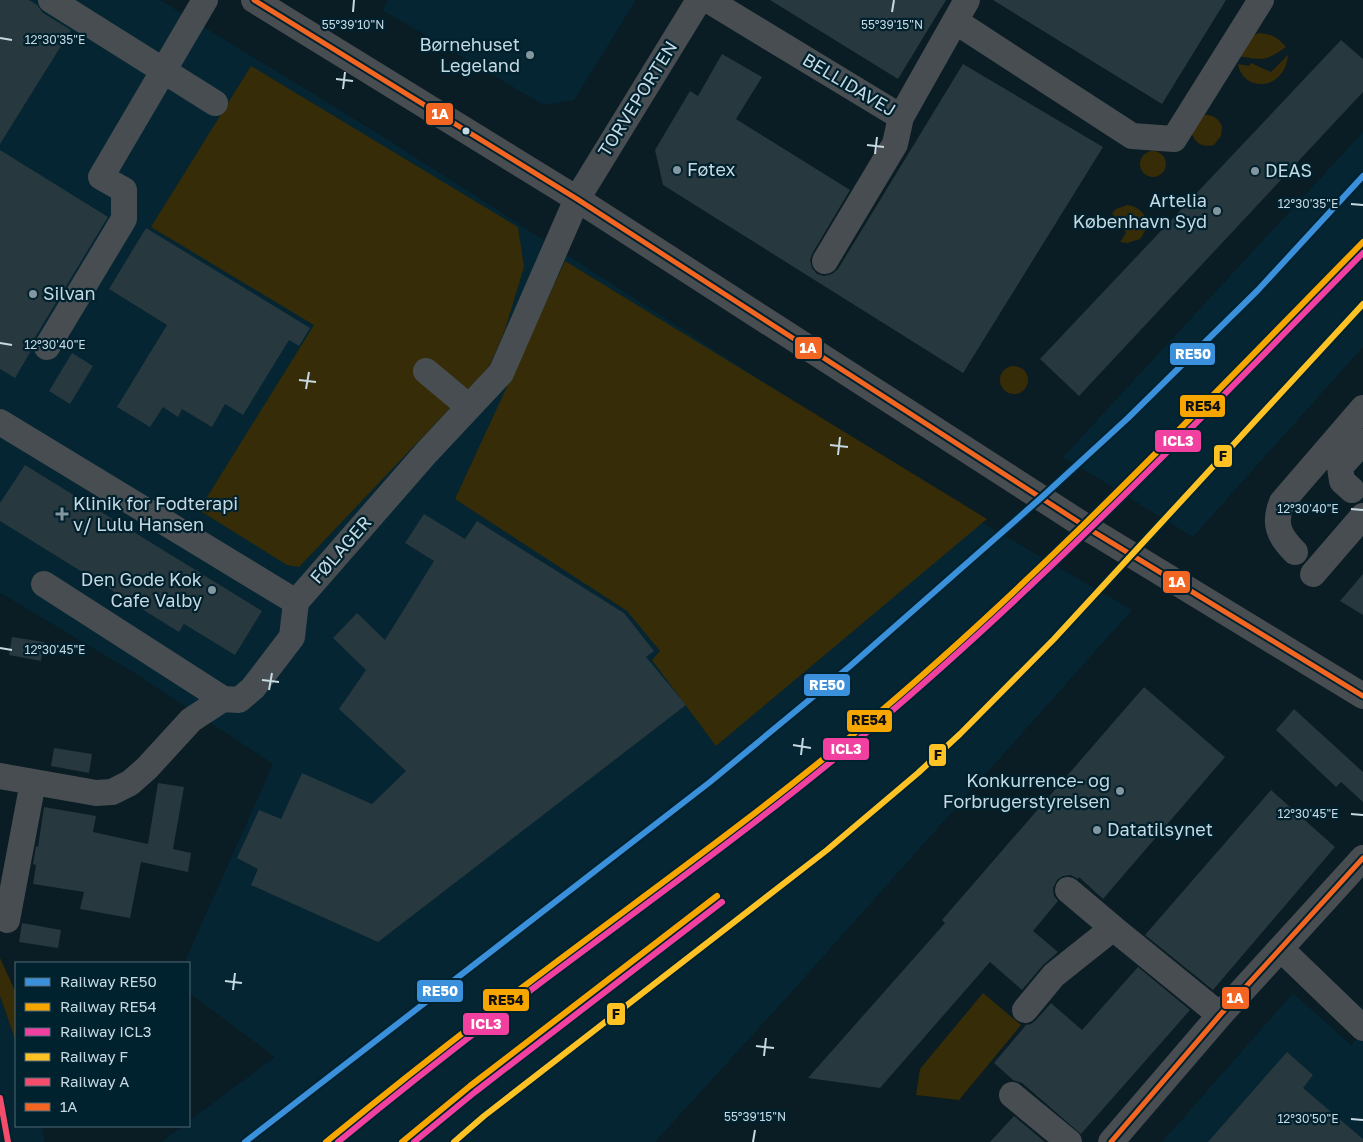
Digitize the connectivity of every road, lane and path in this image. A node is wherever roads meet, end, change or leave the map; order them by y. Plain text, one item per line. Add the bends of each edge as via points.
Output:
1 (51, 0) edge
2 (205, 0) edge
3 (254, 0) edge
4 (699, 0) edge
5 (708, 0) edge
6 (1261, 0) edge
7 (961, 11) edge
8 (163, 70) junction
9 (215, 103) dead end
10 (901, 117) junction
11 (577, 199) junction
12 (825, 260) dead end
13 (47, 347) dead end
14 (426, 371) dead end
15 (469, 407) junction
16 (1363, 408) edge
17 (0, 422) edge
18 (1363, 442) edge
19 (1352, 490) dead end
20 (1363, 516) edge
21 (1296, 552) dead end
22 (1313, 574) dead end
23 (44, 584) dead end
24 (296, 602) junction
25 (1363, 696) edge
26 (223, 699) junction
27 (0, 776) edge
28 (33, 782) junction
29 (1363, 858) edge
30 (1068, 890) dead end
31 (8, 920) dead end
32 (1113, 928) junction
33 (1281, 949) junction
34 (1024, 1010) dead end
35 (1220, 1015) junction
36 (1363, 1028) edge
37 (1012, 1095) dead end
38 (1069, 1142) edge
39 (1111, 1142) edge

1 - 8 street
2 - 8 street
3 - 11 street
4 - 11 street, TORVEPORTEN
5 - 10 street, BELLIDAVEJ
6 - 7 street via 1174,139 1132,136
7 - 10 street, BELLIDAVEJ
8 - 9 street
8 - 13 street via 101,177 124,190 124,219
10 - 12 street via 895,144
11 - 15 street, FØLAGER via 501,373
11 - 25 street via 1024,488
14 - 15 street
15 - 24 street, FØLAGER
16 - 21 street via 1282,502 1277,514 1278,526 1284,541
17 - 24 street
18 - 19 street via 1340,467 1342,480
20 - 22 street
23 - 26 street
24 - 26 street via 292,637 254,688 239,700
26 - 28 street via 190,720 147,768 130,783 112,792 96,793
27 - 28 street
28 - 31 street
29 - 33 street
30 - 32 street
32 - 34 street via 1054,975
32 - 35 street
33 - 35 street
33 - 36 street
35 - 39 street
37 - 38 street

